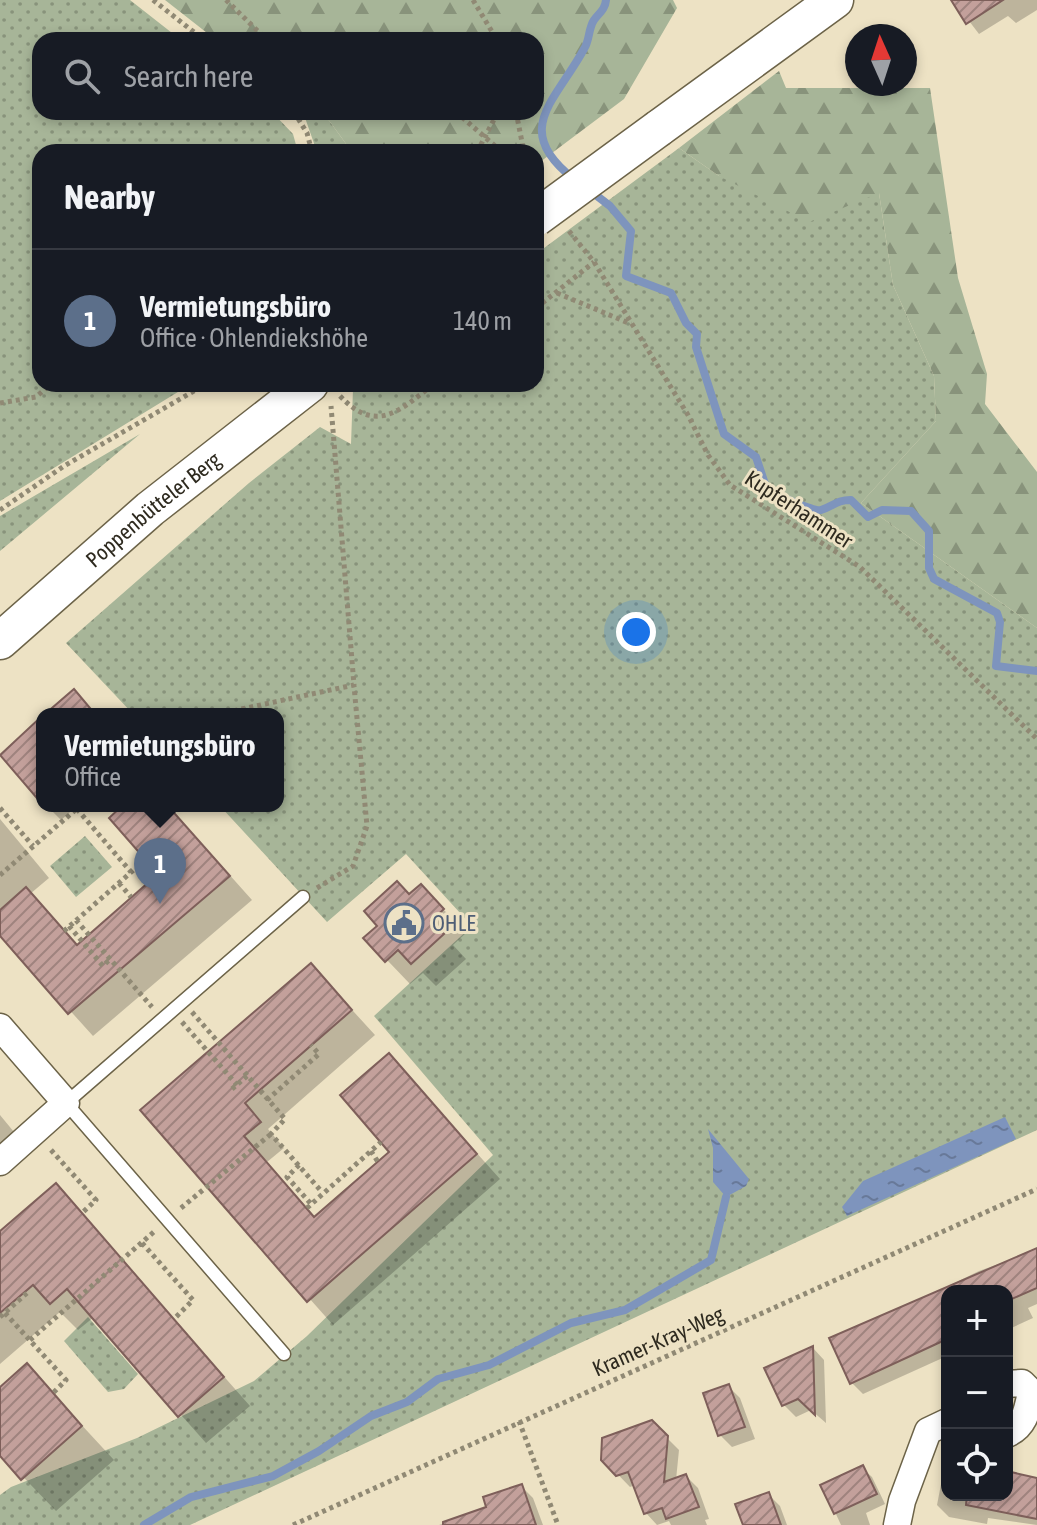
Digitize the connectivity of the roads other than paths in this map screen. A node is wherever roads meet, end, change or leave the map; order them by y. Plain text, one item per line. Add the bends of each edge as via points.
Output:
1 (835, 0) edge
2 (550, 222) edge
3 (326, 392) edge
4 (0, 641) edge
5 (303, 897) road end
6 (0, 1027) edge
7 (66, 1103) junction
8 (0, 1162) edge
9 (284, 1354) dead end
10 (1025, 1389) edge
11 (941, 1425) edge
12 (1013, 1431) edge
13 (897, 1525) edge

1 - 2 main road, bridge via 659,128
3 - 4 main road, Poppenbütteler Berg via 150,509
5 - 7 lane
6 - 7 street
7 - 8 street
7 - 9 lane
10 - 12 street via 1027,1414
11 - 13 street via 928,1431

